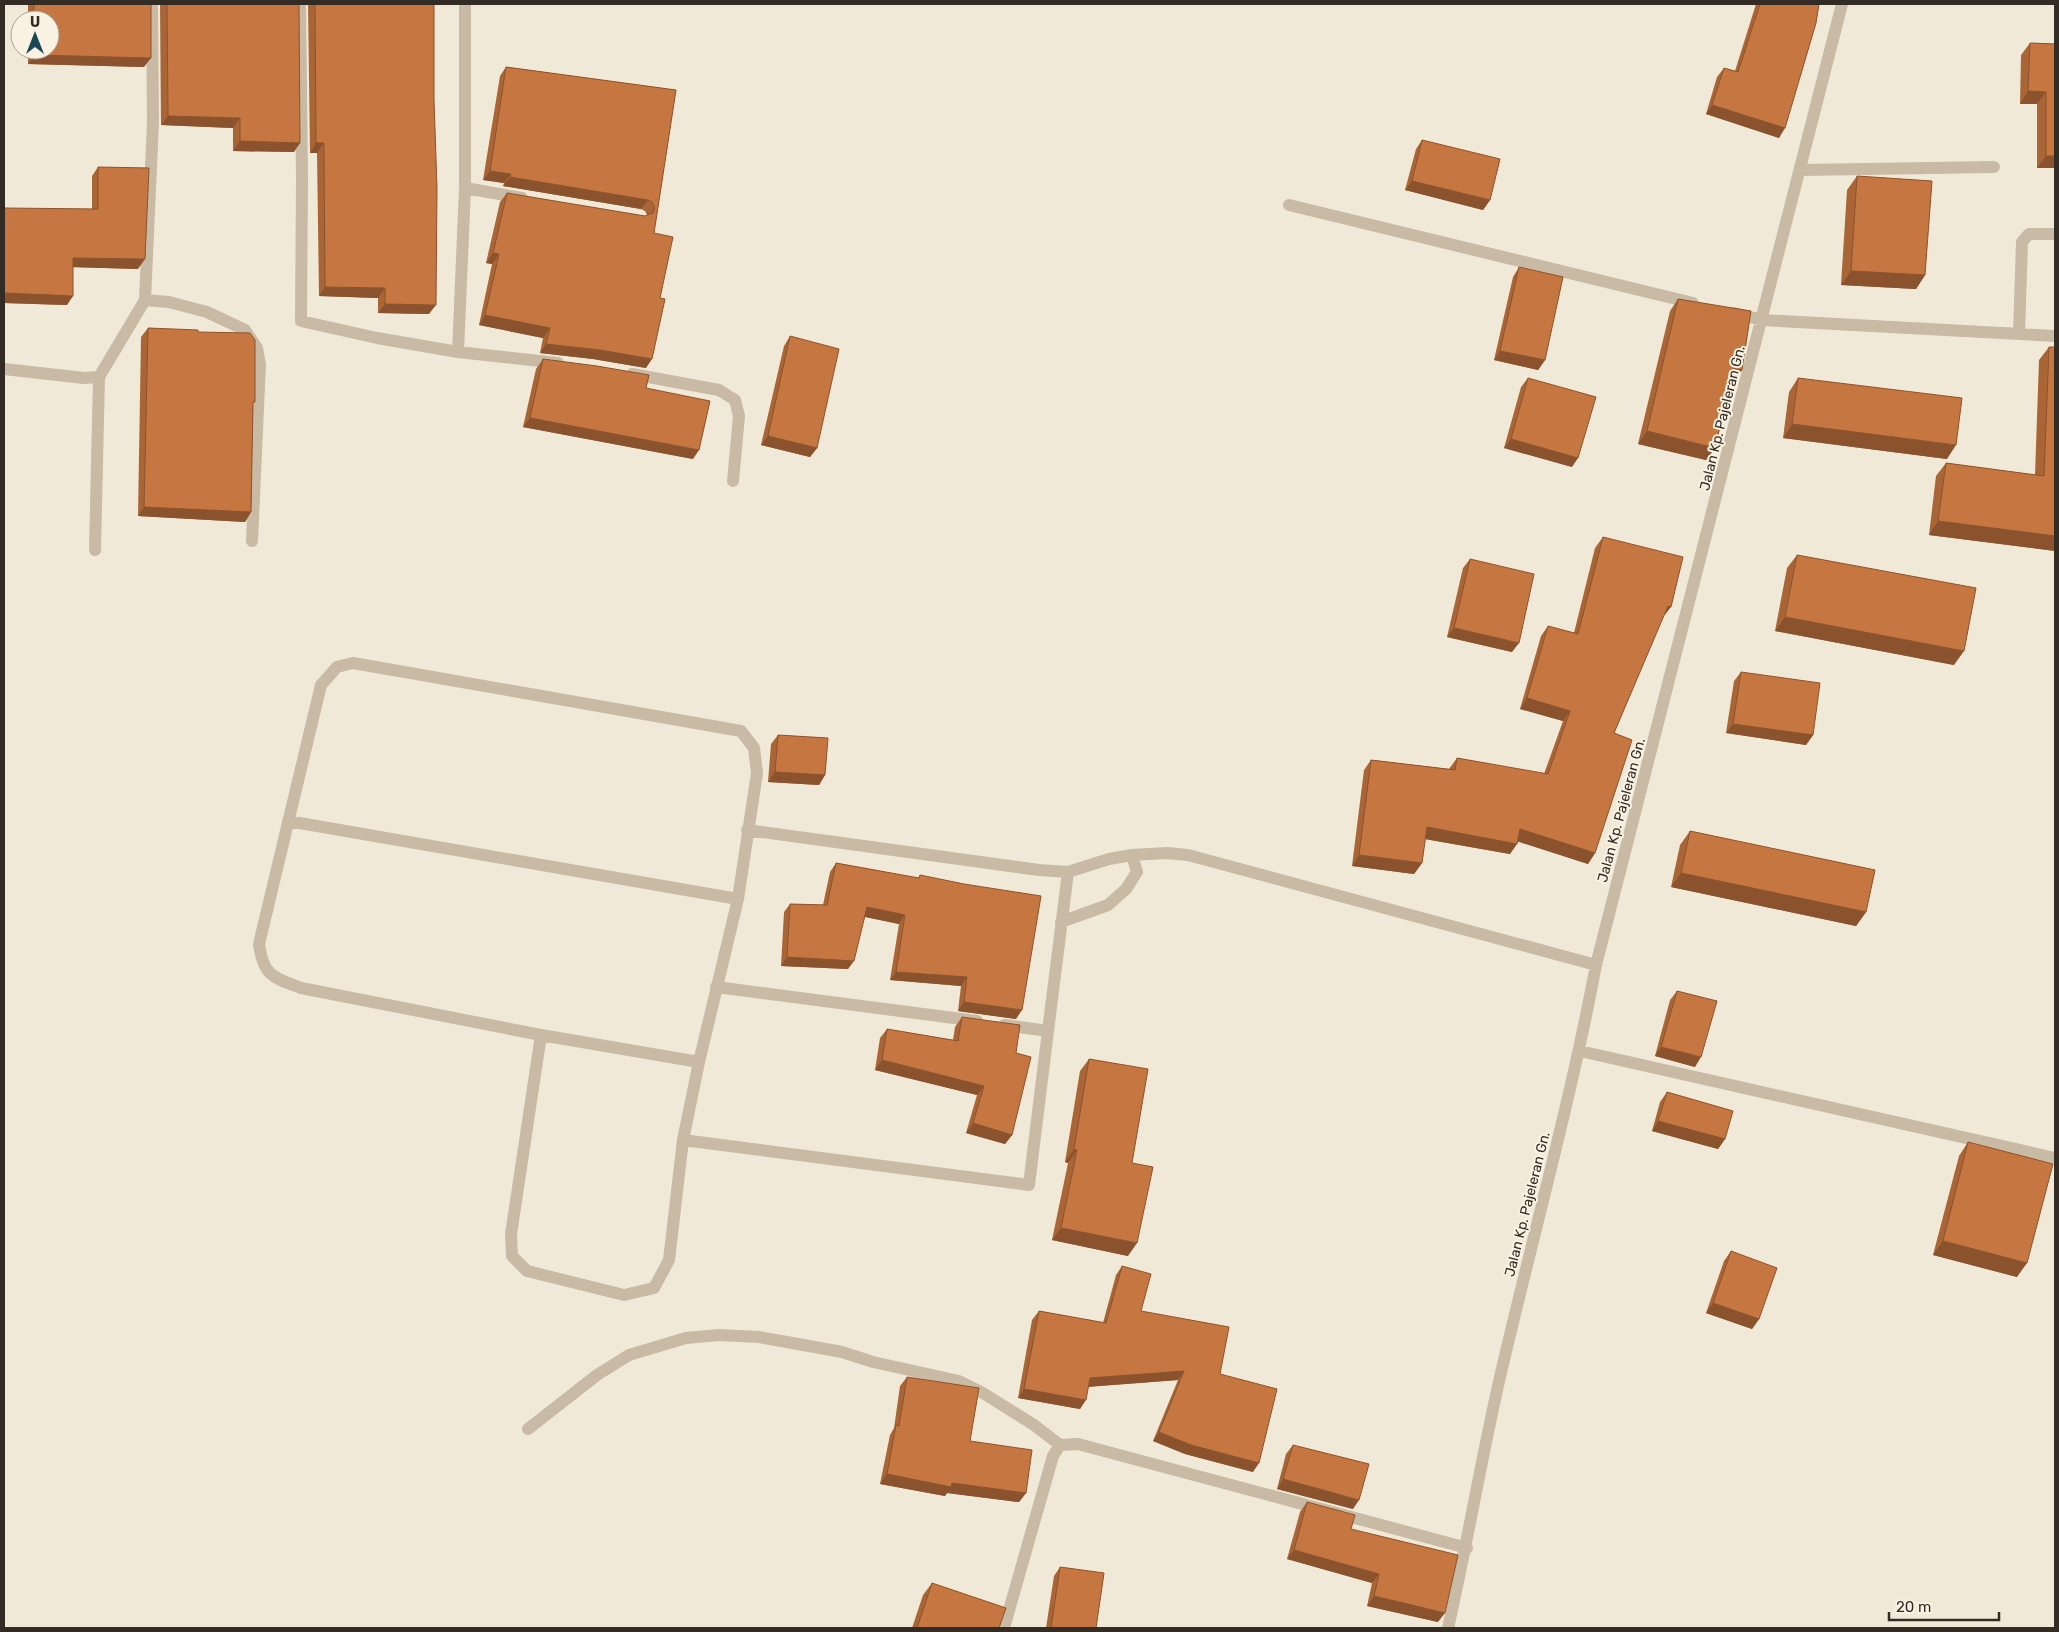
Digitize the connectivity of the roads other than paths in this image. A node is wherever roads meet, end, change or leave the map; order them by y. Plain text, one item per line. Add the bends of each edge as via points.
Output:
1 (152, 4) edge
2 (300, 4) edge
3 (465, 4) edge
4 (1842, 4) edge
5 (1994, 166) dead end
6 (1800, 170) junction
7 (465, 188) junction
8 (533, 199) edge
9 (1288, 205) dead end
10 (2055, 234) edge
11 (145, 300) junction
12 (1704, 306) edge
13 (1723, 310) edge
14 (1762, 320) junction
15 (2019, 334) junction
16 (2055, 336) edge
17 (458, 352) junction
18 (573, 365) edge
19 (4, 369) edge
20 (622, 372) edge
21 (99, 377) junction
22 (733, 481) dead end
23 (252, 541) dead end
24 (95, 550) dead end
25 (288, 821) junction
26 (747, 830) junction
27 (1132, 855) junction
28 (1068, 872) junction
29 (738, 899) junction
30 (1061, 922) junction
31 (1596, 965) junction
32 (716, 987) junction
33 (1048, 1031) junction
34 (542, 1034) junction
35 (1580, 1051) junction
36 (699, 1062) junction
37 (683, 1140) junction
38 (2055, 1158) edge
39 (528, 1428) dead end
40 (1060, 1445) junction
41 (1466, 1548) junction
42 (1004, 1628) edge
43 (1448, 1628) edge

1 - 11 street via 153,122
2 - 17 street via 301,321
3 - 7 street
4 - 6 street, Jalan Kp. Pajeleran Gn.
5 - 6 street
6 - 14 street, Jalan Kp. Pajeleran Gn.
7 - 8 street
7 - 17 street
9 - 12 street
10 - 15 street via 2029,234 2022,242
11 - 21 street
11 - 23 street via 169,302 207,312 246,330 257,348 260,364
13 - 14 street
14 - 15 street
14 - 31 street, Jalan Kp. Pajeleran Gn.
15 - 16 street
17 - 18 street
19 - 21 street
20 - 22 street via 720,390 735,400 740,416
21 - 24 street
25 - 26 street via 320,685 338,667 353,664 741,731 754,748 757,773
25 - 29 street
25 - 34 street via 259,944 261,961 275,978 301,988
26 - 28 street
26 - 29 street
27 - 28 street
27 - 30 street via 1137,872 1126,889 1108,905
27 - 31 street via 1188,855
28 - 30 street
29 - 32 street
30 - 33 street
31 - 35 street, Jalan Kp. Pajeleran Gn.
32 - 33 street
32 - 36 street
33 - 37 street via 1029,1185
34 - 36 street
34 - 37 street via 511,1234 512,1256 527,1271 624,1295 654,1288 669,1260
35 - 38 street
35 - 41 street, Jalan Kp. Pajeleran Gn. via 1500,1378
36 - 37 street
39 - 40 street via 597,1375 629,1355 686,1338 720,1335 759,1337 807,1346 959,1381 1034,1425
40 - 41 street via 1078,1444
40 - 42 street via 1053,1456
41 - 43 street, Jalan Kp. Pajeleran Gn.

